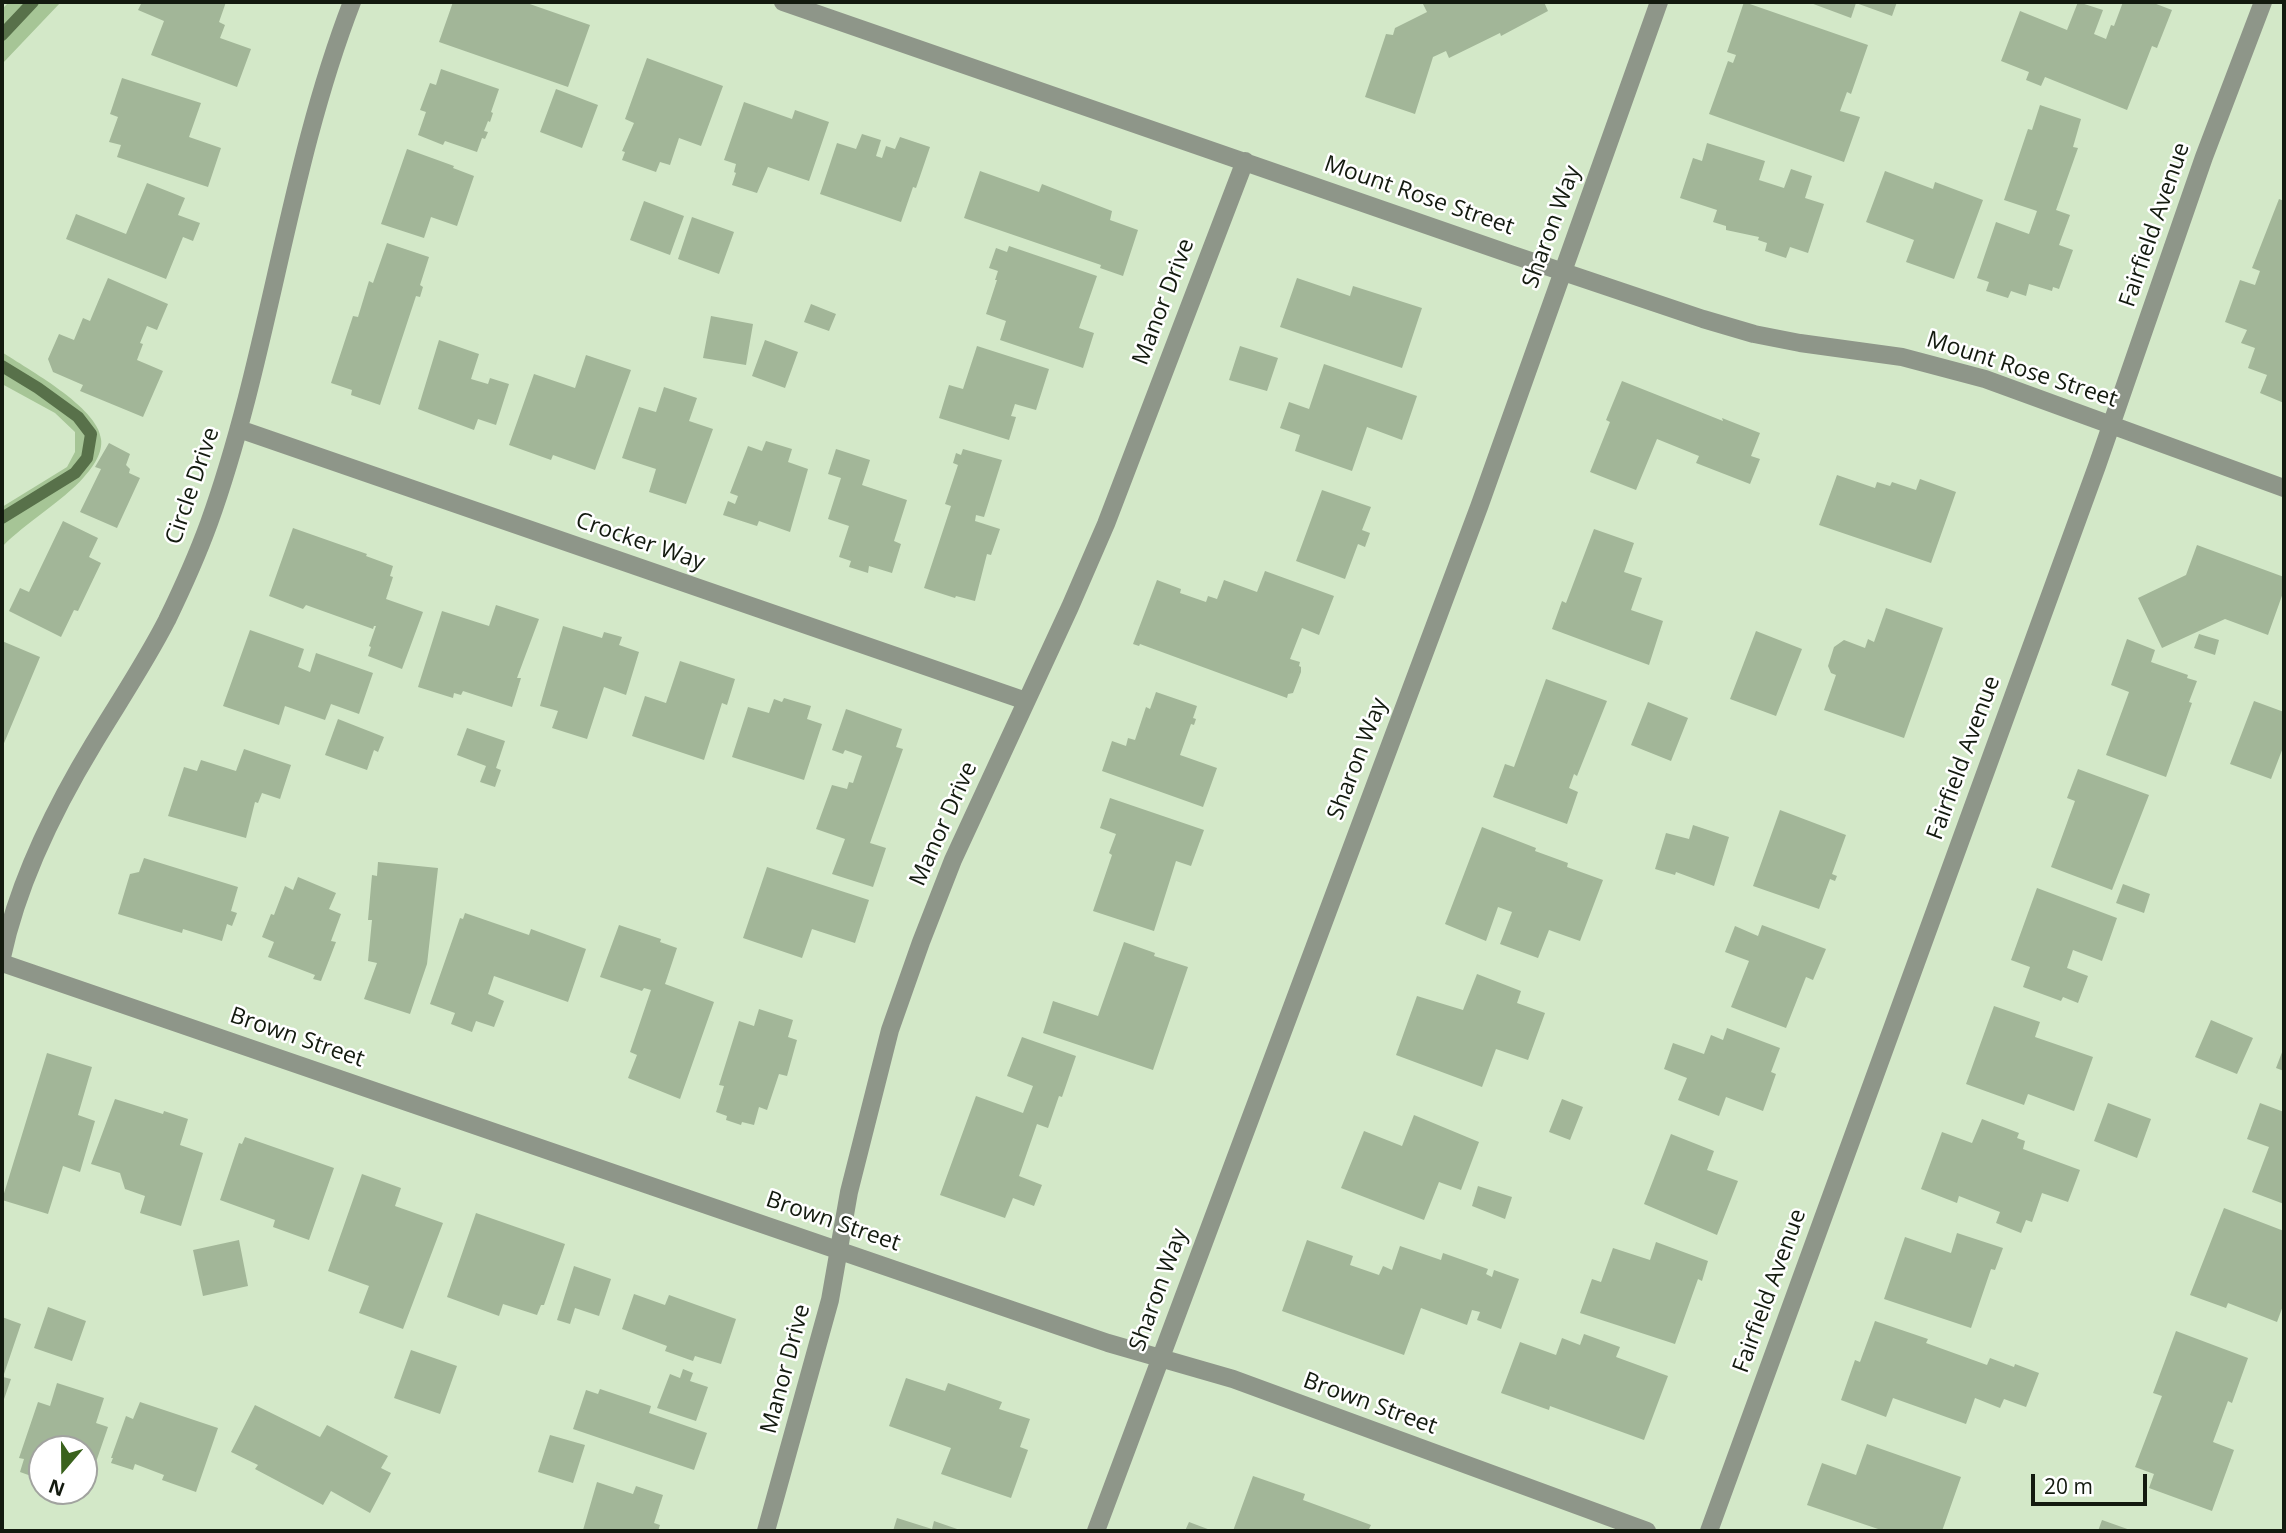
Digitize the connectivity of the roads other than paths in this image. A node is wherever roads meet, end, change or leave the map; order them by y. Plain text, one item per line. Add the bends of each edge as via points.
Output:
1 (352, 2) edge
2 (783, 2) edge
3 (1659, 2) edge
4 (2263, 2) edge
5 (1245, 161) junction
6 (1562, 271) junction
7 (2112, 425) junction
8 (239, 429) junction
9 (2284, 488) edge
10 (1026, 701) junction
11 (2, 957) edge
12 (2, 963) edge
13 (840, 1251) junction
14 (1160, 1358) junction
15 (766, 1531) edge
16 (1096, 1531) edge
17 (1647, 1531) edge
18 (1709, 1531) edge

1 - 8 street, Circle Drive via 315,113
2 - 5 street, Mount Rose Street
3 - 6 street, Sharon Way
4 - 7 street, Fairfield Avenue
5 - 6 street, Mount Rose Street
5 - 10 street, Manor Drive via 1106,524
6 - 7 street, Mount Rose Street via 1754,334 1942,366
6 - 14 street, Sharon Way via 1479,507
7 - 9 street, Mount Rose Street
7 - 18 street, Fairfield Avenue
8 - 10 street, Crocker Way
8 - 11 street, Circle Drive via 208,524 167,620 54,818 9,923
10 - 13 street, Manor Drive via 953,860 890,1030 849,1192
12 - 13 street, Brown Street
13 - 14 street, Brown Street
13 - 15 street, Manor Drive
14 - 16 street, Sharon Way
14 - 17 street, Brown Street via 1233,1380

